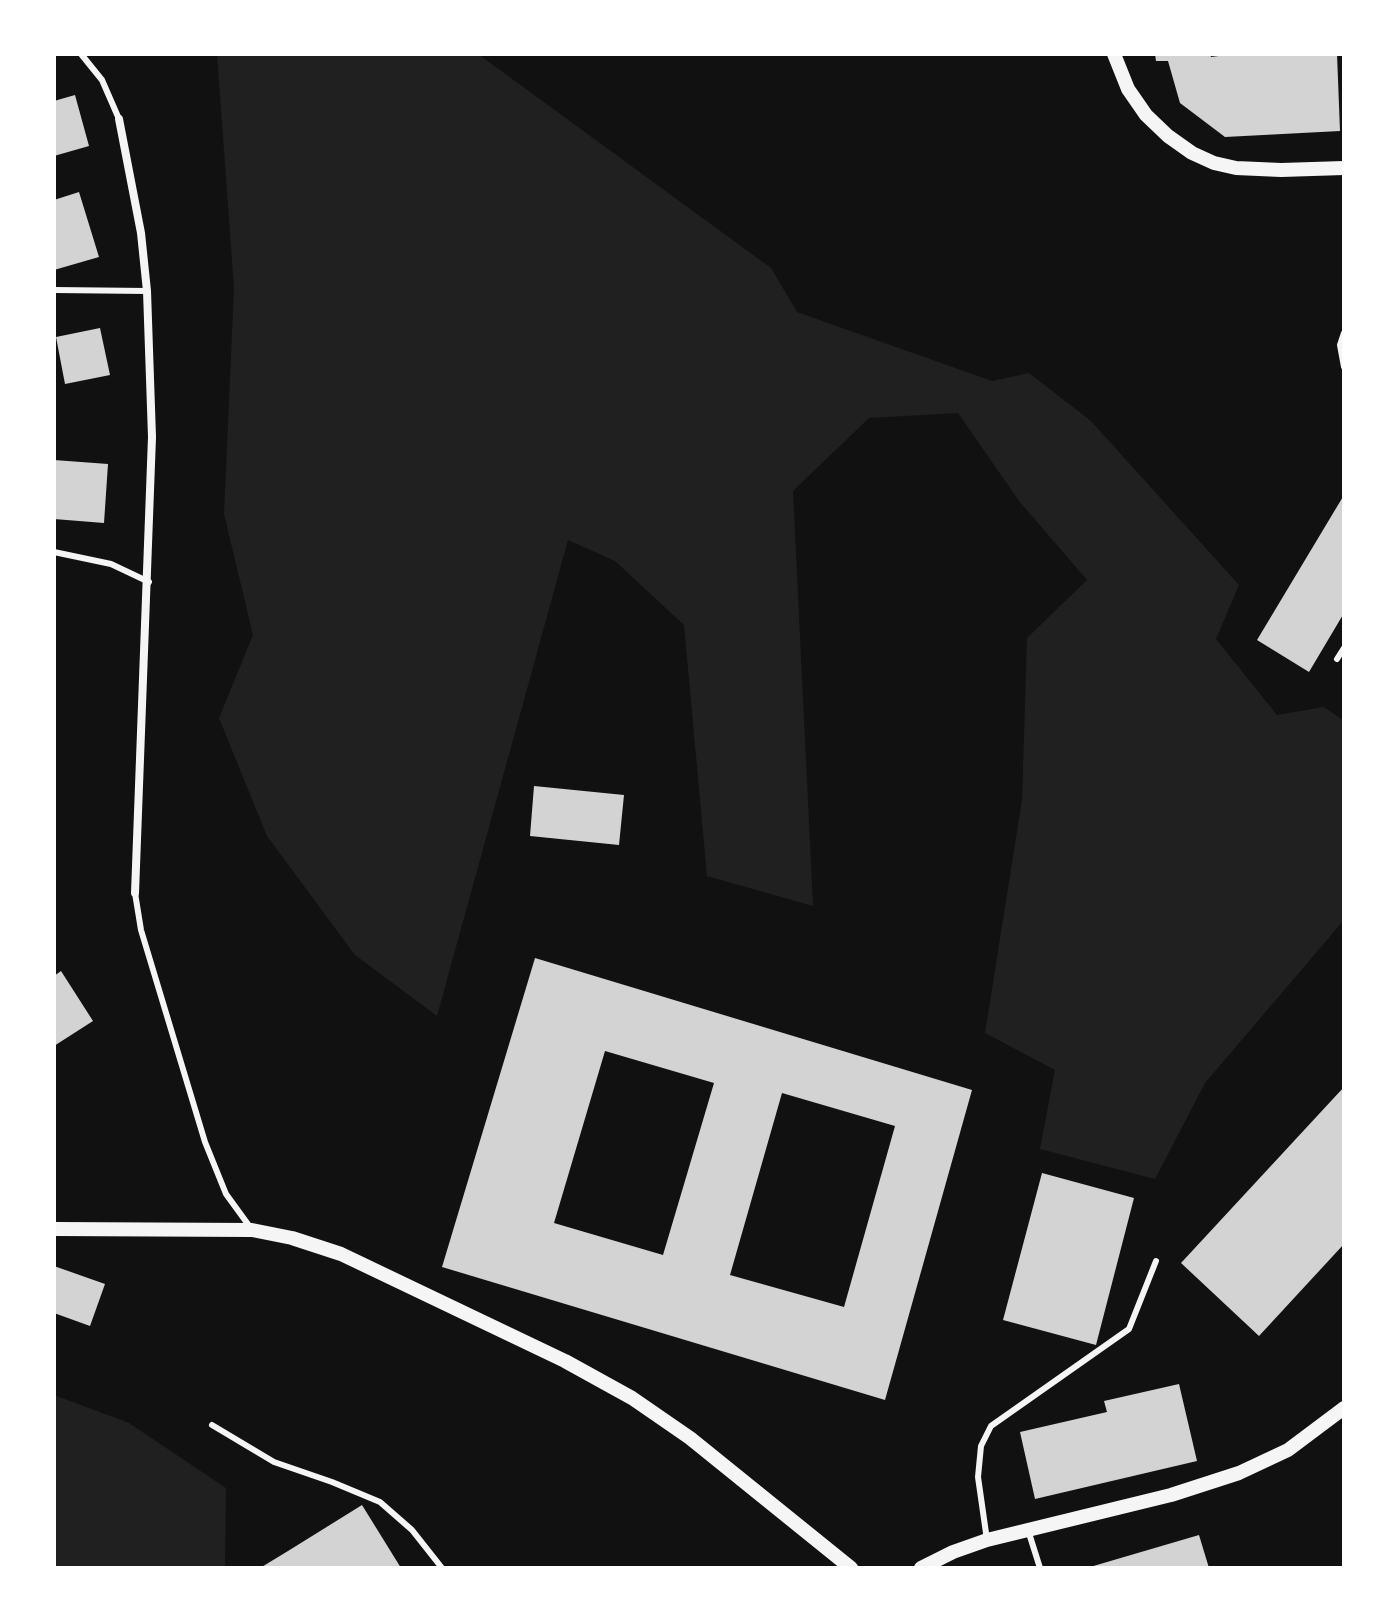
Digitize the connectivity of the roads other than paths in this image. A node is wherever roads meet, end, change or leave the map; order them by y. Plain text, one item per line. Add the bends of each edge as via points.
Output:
1 (81, 54) edge
2 (1114, 54) edge
3 (119, 119) joint
4 (1344, 168) edge
5 (54, 290) edge
6 (147, 291) junction
7 (1344, 333) edge
8 (1344, 367) edge
9 (54, 552) edge
10 (149, 582) junction
11 (1344, 648) edge
12 (1337, 659) dead end
13 (135, 893) joint
14 (54, 1229) edge
15 (252, 1230) junction
16 (1156, 1261) dead end
17 (1344, 1408) edge
18 (212, 1425) dead end
19 (1028, 1530) junction
20 (987, 1540) junction
21 (442, 1568) edge
22 (851, 1568) edge
23 (921, 1568) edge
24 (1040, 1568) edge

1 - 3 lane via 102,80
2 - 4 street via 1146,115 1192,153 1236,168
3 - 6 street
5 - 6 lane
6 - 10 street
7 - 8 lane
9 - 10 lane via 111,564
10 - 13 street
11 - 12 lane
13 - 15 lane via 141,930 205,1142 226,1194
14 - 15 street
15 - 22 street via 341,1254 632,1398
16 - 20 lane via 1129,1329 991,1426 981,1446 978,1477
17 - 19 street via 1288,1450 1239,1473
18 - 21 lane via 274,1462 380,1502 412,1530
19 - 20 street
19 - 24 lane
20 - 23 street

